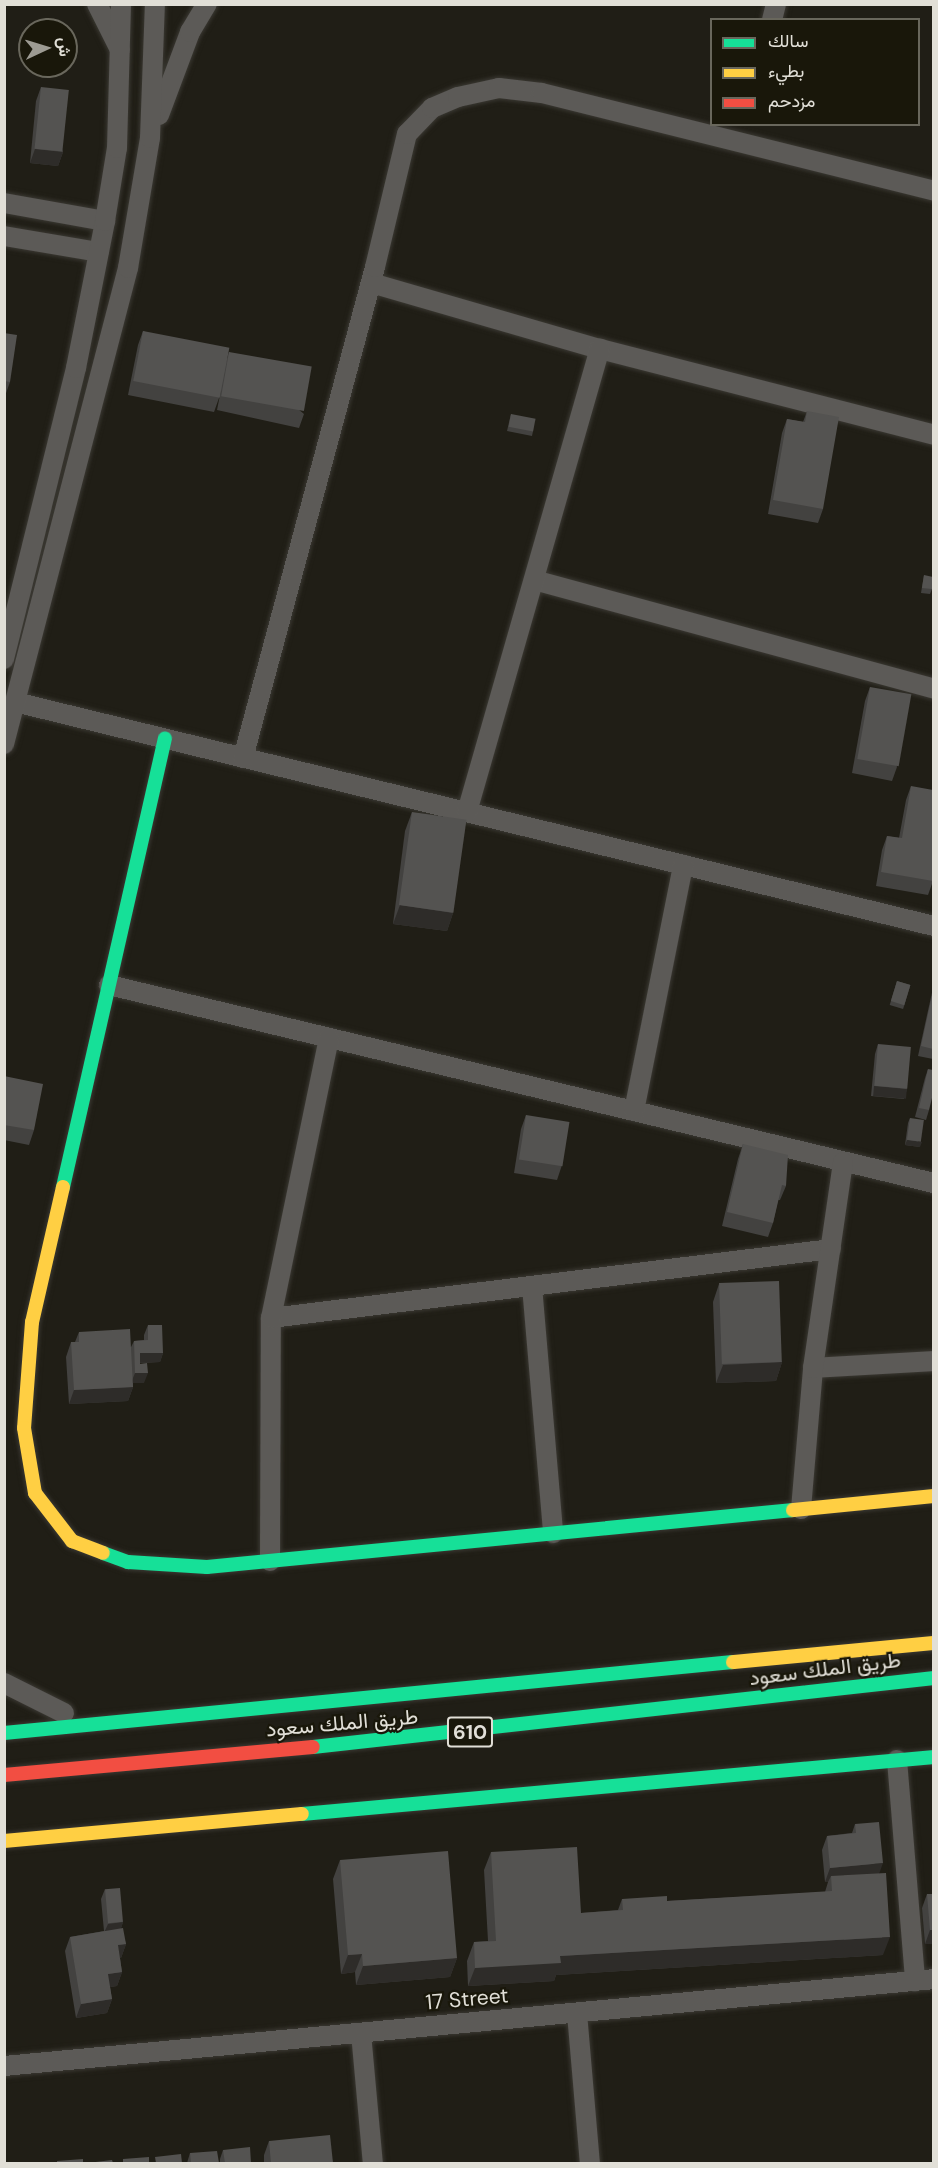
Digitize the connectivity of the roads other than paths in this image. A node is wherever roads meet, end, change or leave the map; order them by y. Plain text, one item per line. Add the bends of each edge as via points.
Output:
1 (97, 4) edge
2 (121, 4) edge
3 (155, 4) edge
4 (207, 4) edge
5 (122, 54) junction
6 (743, 133) edge
7 (150, 138) junction
8 (933, 191) edge
9 (4, 203) edge
10 (105, 221) junction
11 (4, 236) edge
12 (99, 252) junction
13 (371, 283) junction
14 (600, 349) junction
15 (933, 435) edge
16 (534, 580) junction
17 (4, 659) edge
18 (933, 689) edge
19 (15, 702) junction
20 (165, 738) junction
21 (4, 744) edge
22 (243, 758) junction
23 (467, 812) junction
24 (683, 865) junction
25 (933, 926) edge
26 (109, 985) junction
27 (329, 1038) junction
28 (634, 1111) junction
29 (843, 1161) junction
30 (933, 1183) edge
31 (831, 1249) junction
32 (532, 1286) junction
33 (271, 1318) junction
34 (933, 1361) edge
35 (813, 1368) junction
36 (933, 1496) edge
37 (801, 1509) junction
38 (553, 1533) junction
39 (270, 1561) junction
40 (933, 1643) edge
41 (933, 1678) edge
42 (4, 1683) edge
43 (64, 1713) dead end
44 (4, 1733) edge
45 (933, 1757) edge
46 (897, 1760) junction
47 (4, 1775) edge
48 (4, 1841) edge
49 (924, 1980) edge
50 (577, 2013) junction
51 (361, 2033) junction
52 (4, 2066) edge
53 (373, 2163) edge
54 (590, 2163) edge

1 - 5 street
2 - 5 street
3 - 7 street
4 - 7 street via 190,32
5 - 10 street via 117,148
6 - 8 street
6 - 13 street via 542,93 499,88 458,97 432,108 407,134
7 - 19 street via 128,268 104,370
9 - 10 street
10 - 12 street
11 - 12 street
12 - 17 street via 68,403
13 - 14 street
13 - 22 street
14 - 15 street
14 - 16 street
16 - 18 street
16 - 23 street
19 - 20 street
19 - 21 street
20 - 22 street
20 - 26 main road
22 - 23 street
23 - 24 street
24 - 25 street
24 - 28 street
26 - 27 street
26 - 39 main road via 32,1322 24,1428 35,1493 72,1541 128,1562 207,1567
27 - 28 street
27 - 33 street
28 - 29 street
29 - 30 street
29 - 31 street
31 - 32 street
31 - 35 street
32 - 33 street
32 - 38 street
33 - 39 street
34 - 35 street
35 - 37 street
36 - 37 main road
37 - 38 main road
38 - 39 main road
40 - 44 main road
41 - 47 main road, طريق الملك سعود / 610 via 452,1734
42 - 43 street
45 - 46 main road
46 - 48 main road
46 - 49 street
49 - 50 street, 17 Street
50 - 51 street, 17 Street
50 - 54 street
51 - 52 street, 17 Street
51 - 53 street

